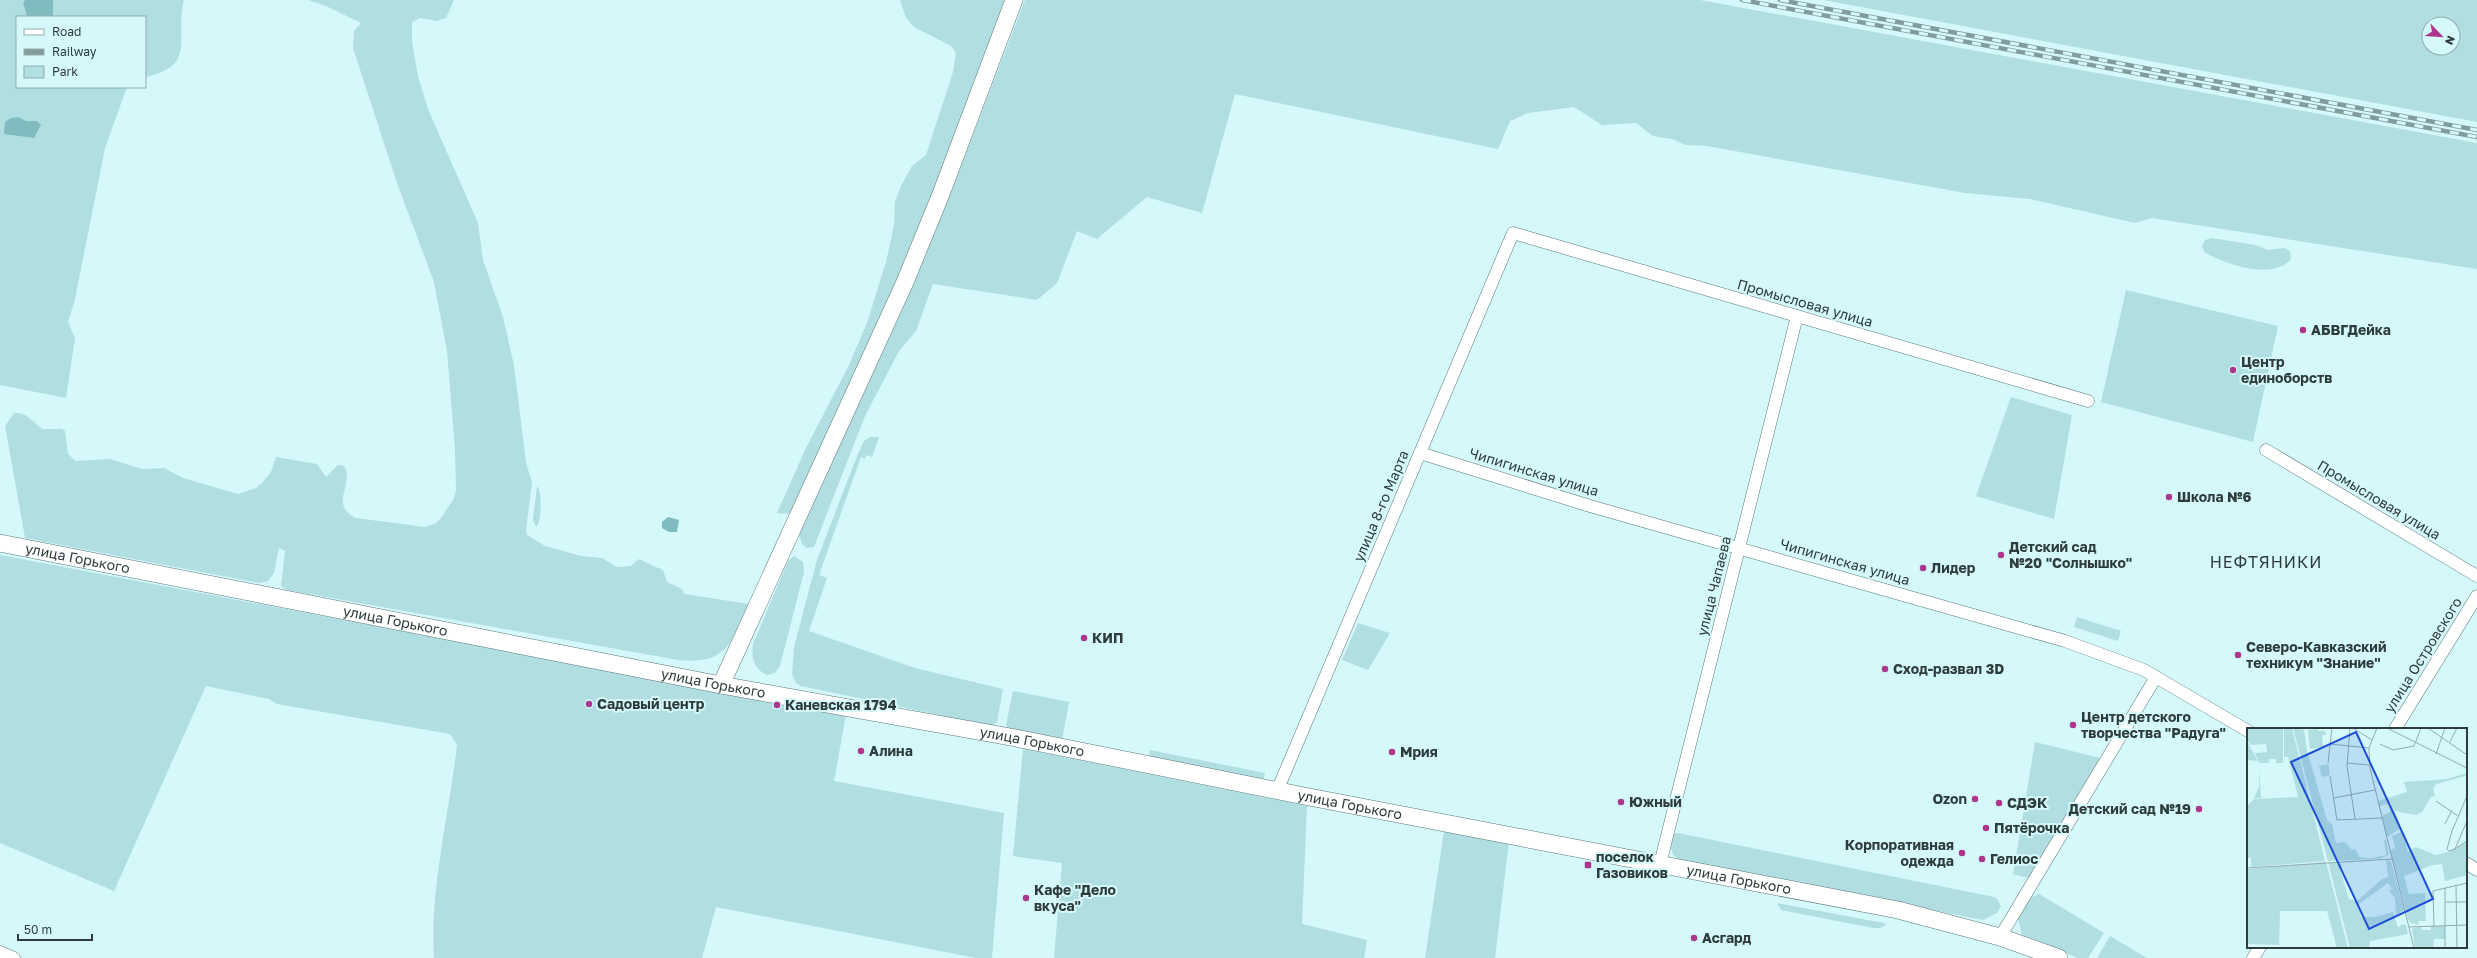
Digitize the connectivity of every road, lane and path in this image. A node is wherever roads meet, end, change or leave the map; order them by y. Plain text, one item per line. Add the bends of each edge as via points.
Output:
1 (1014, 0) edge
2 (1513, 233) joint
3 (1797, 316) junction
4 (2088, 401) dead end
5 (2266, 450) dead end
6 (1420, 453) junction
7 (0, 543) edge
8 (1739, 548) junction
9 (2477, 576) edge
10 (2477, 596) edge
11 (2156, 676) junction
12 (721, 685) junction
13 (2396, 728) edge
14 (2247, 730) edge
15 (1277, 791) junction
16 (1660, 864) junction
17 (2467, 864) edge
18 (2477, 870) edge
19 (2000, 937) junction
20 (2259, 948) edge
21 (0, 952) edge
22 (14, 958) edge
23 (2059, 958) edge
24 (2253, 958) edge

1 - 12 main road via 905,282
2 - 3 street, Промысловая улица
2 - 6 street, улица 8-го Марта
3 - 4 street, Промысловая улица
3 - 8 street, улица Чапаева
5 - 9 street, Промысловая улица
6 - 8 street, Чипигинская улица via 1590,506
6 - 15 street, улица 8-го Марта
7 - 12 main road, улица Горького
8 - 11 street, Чипигинская улица via 2045,634 2116,658
8 - 16 street, улица Чапаева
10 - 13 street, улица Островского
11 - 14 street, Чипигинская улица
11 - 19 street
12 - 15 main road, улица Горького via 1016,738
15 - 16 main road, улица Горького
16 - 19 main road, улица Горького via 1920,914
17 - 18 street
19 - 23 main road, улица Горького
20 - 24 street
21 - 22 street

